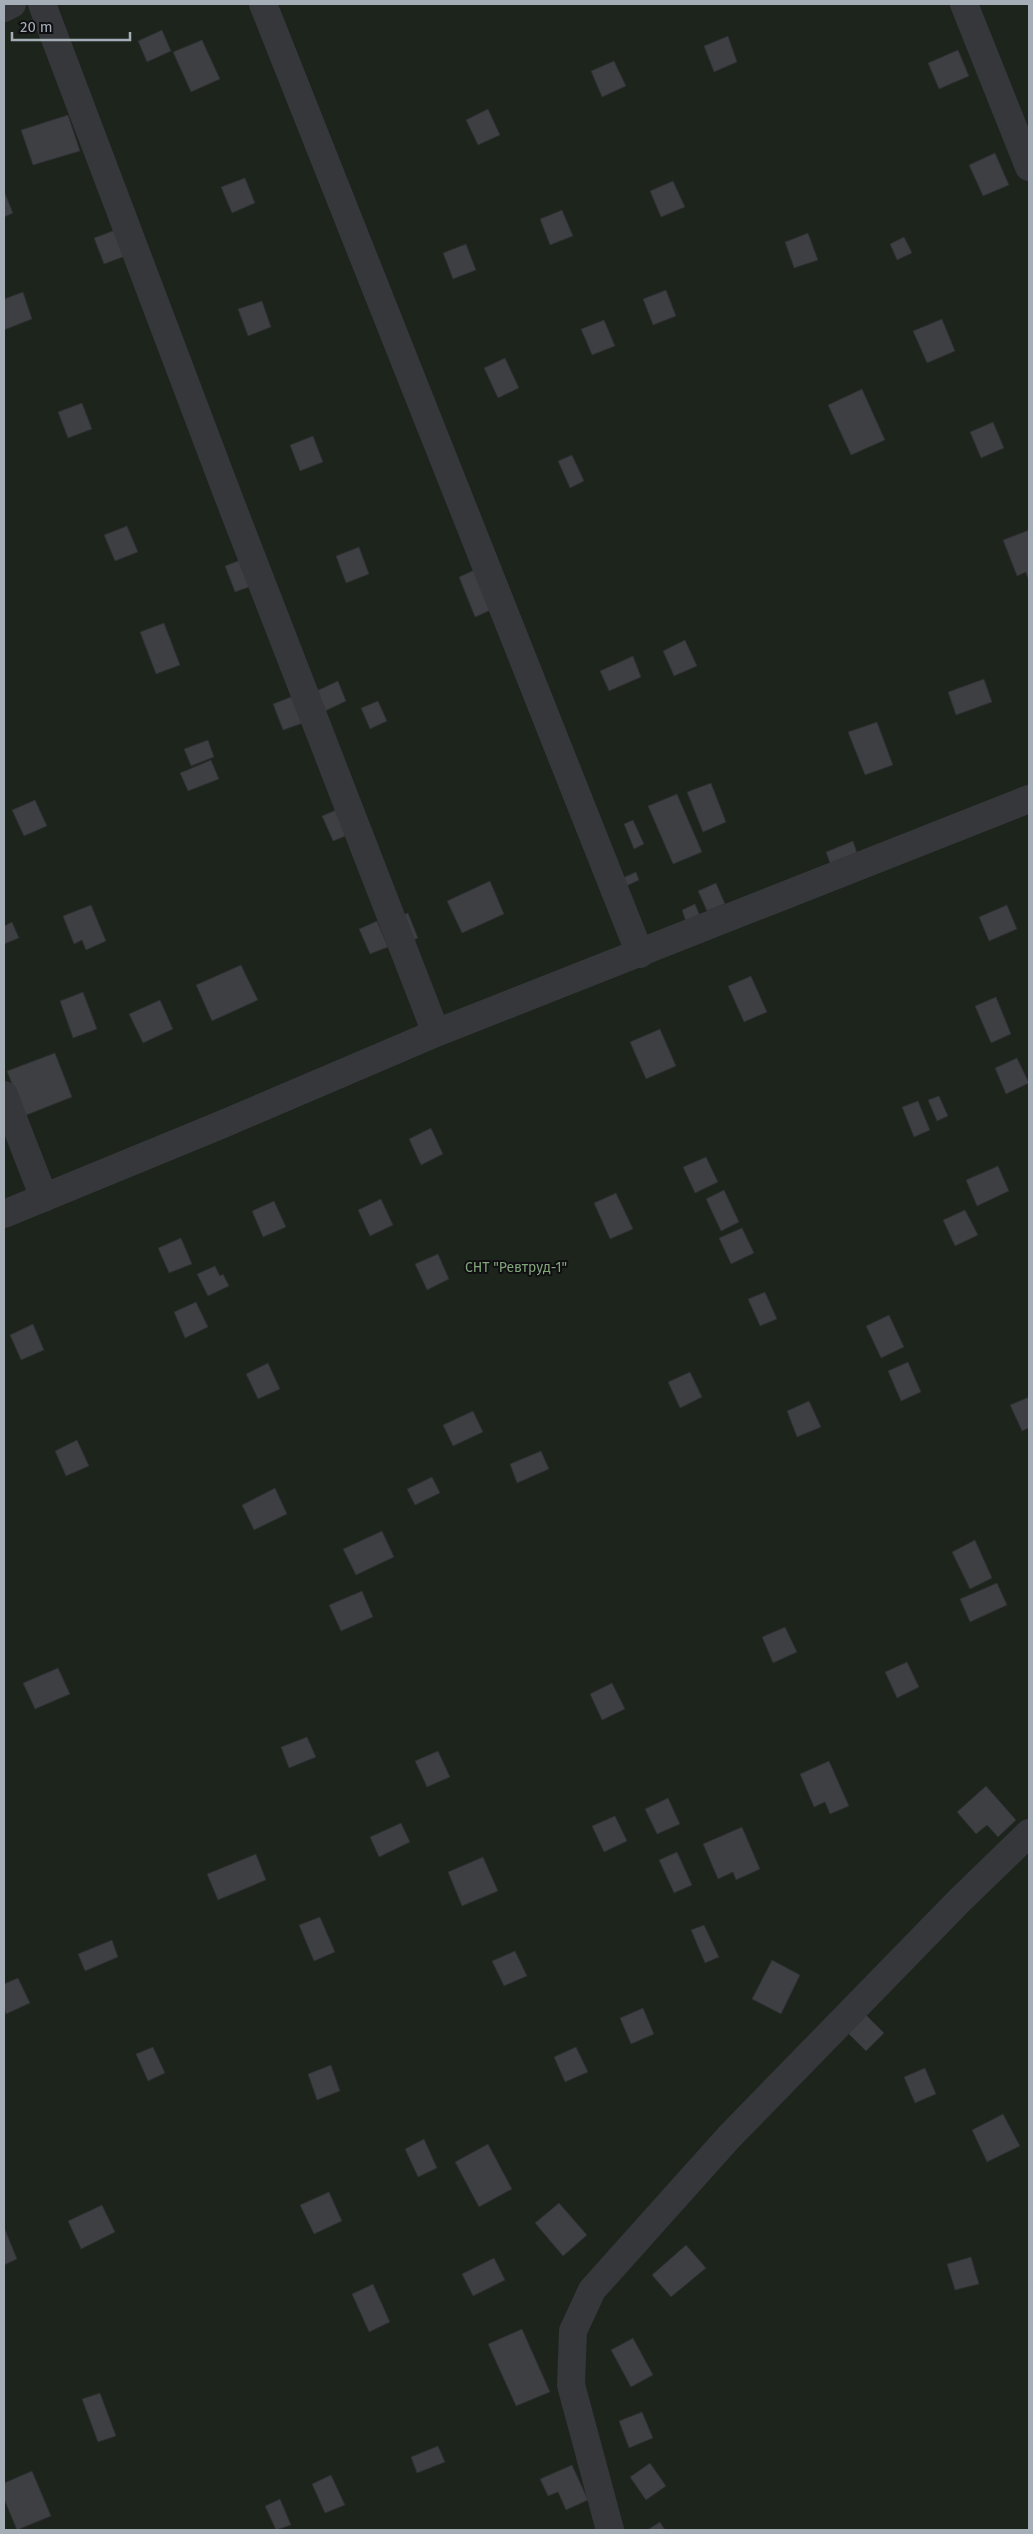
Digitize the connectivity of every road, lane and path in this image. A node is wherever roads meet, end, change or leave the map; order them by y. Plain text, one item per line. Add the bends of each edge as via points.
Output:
1 (12, 4) edge
2 (42, 4) edge
3 (263, 4) edge
4 (964, 4) edge
5 (4, 8) edge
6 (1029, 167) edge
7 (1029, 799) edge
8 (640, 954) junction
9 (436, 1033) junction
10 (4, 1094) edge
11 (44, 1198) junction
12 (4, 1214) edge
13 (1029, 1833) edge
14 (610, 2530) edge

1 - 5 street
2 - 9 street
3 - 8 street
4 - 6 street
7 - 8 street
8 - 9 street
9 - 11 street
10 - 11 street
11 - 12 street
13 - 14 street via 729,2137 592,2290 573,2331 571,2385

